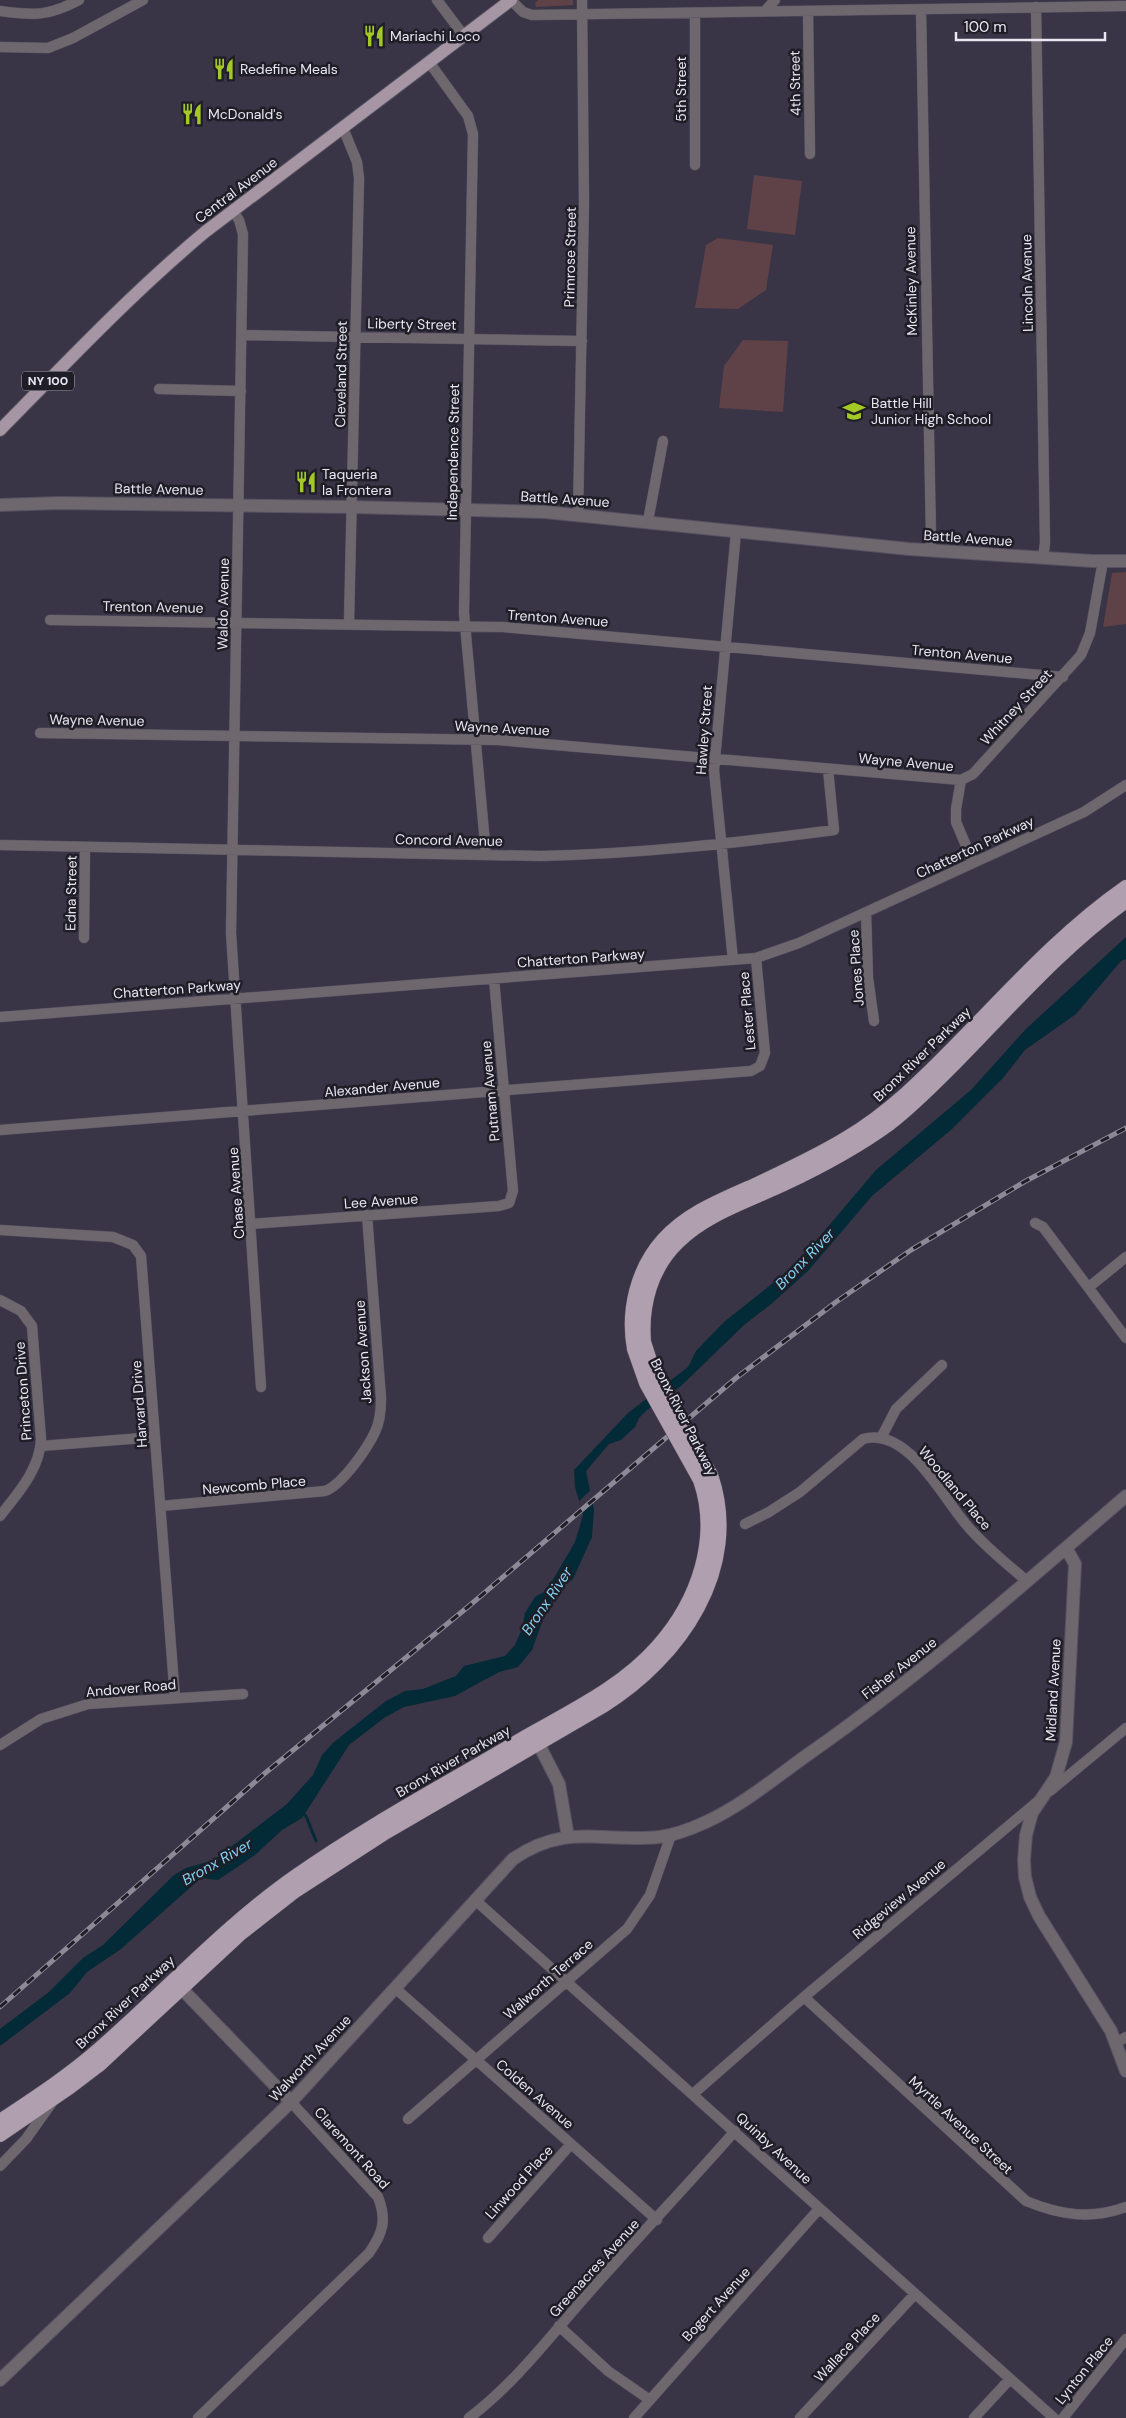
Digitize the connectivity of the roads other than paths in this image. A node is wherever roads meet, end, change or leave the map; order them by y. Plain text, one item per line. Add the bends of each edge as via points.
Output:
1 (79, 0) edge
2 (143, 0) edge
3 (437, 0) edge
4 (511, 0) edge
5 (582, 0) edge
6 (775, 0) edge
7 (1126, 6) edge
8 (1036, 8) junction
9 (921, 10) junction
10 (0, 11) edge
11 (808, 11) junction
12 (766, 12) junction
13 (695, 13) junction
14 (582, 15) junction
15 (464, 36) junction
16 (0, 47) edge
17 (429, 62) junction
18 (343, 128) junction
19 (810, 154) dead end
20 (695, 166) dead end
21 (232, 212) junction
22 (242, 335) junction
23 (355, 337) junction
24 (469, 339) junction
25 (582, 341) junction
26 (159, 389) dead end
27 (241, 391) junction
28 (0, 430) edge
29 (663, 441) dead end
30 (0, 505) edge
31 (238, 505) junction
32 (352, 507) junction
33 (465, 510) junction
34 (578, 514) junction
35 (648, 521) junction
36 (736, 532) junction
37 (930, 551) junction
38 (1043, 558) junction
39 (1103, 561) junction
40 (1126, 561) edge
41 (50, 620) dead end
42 (236, 622) junction
43 (349, 624) junction
44 (465, 626) junction
45 (725, 646) junction
46 (1063, 677) junction
47 (40, 733) dead end
48 (235, 736) junction
49 (476, 739) junction
50 (714, 760) junction
51 (828, 769) junction
52 (961, 780) junction
53 (1126, 786) edge
54 (0, 845) edge
55 (720, 845) junction
56 (86, 847) junction
57 (232, 849) junction
58 (486, 854) junction
59 (973, 862) junction
60 (1126, 887) edge
61 (1126, 901) edge
62 (866, 912) junction
63 (84, 938) dead end
64 (756, 958) junction
65 (733, 960) junction
66 (494, 979) junction
67 (236, 998) junction
68 (0, 1017) edge
69 (874, 1021) dead end
70 (763, 1062) joint
71 (504, 1090) junction
72 (244, 1112) junction
73 (0, 1130) edge
74 (511, 1201) joint
75 (367, 1215) junction
76 (1035, 1223) dead end
77 (252, 1224) junction
78 (0, 1230) edge
79 (1126, 1257) edge
80 (1089, 1287) junction
81 (0, 1300) edge
82 (1126, 1338) edge
83 (639, 1346) junction
84 (942, 1365) dead end
85 (261, 1387) dead end
86 (155, 1437) junction
87 (882, 1438) junction
88 (41, 1446) junction
89 (343, 1477) joint
90 (705, 1477) junction
91 (1126, 1496) edge
92 (161, 1506) junction
93 (0, 1516) edge
94 (745, 1524) dead end
95 (1066, 1548) junction
96 (1028, 1581) junction
97 (243, 1694) dead end
98 (175, 1698) junction
99 (1126, 1728) edge
100 (538, 1743) junction
101 (0, 1744) edge
102 (1043, 1796) junction
103 (671, 1835) junction
104 (568, 1837) junction
105 (474, 1900) junction
106 (566, 1982) junction
107 (177, 1984) junction
108 (395, 1988) junction
109 (804, 1996) junction
110 (1121, 2040) edge
111 (476, 2060) junction
112 (1126, 2071) edge
113 (693, 2094) junction
114 (56, 2097) junction
115 (291, 2102) junction
116 (408, 2119) dead end
117 (0, 2121) edge
118 (735, 2131) junction
119 (0, 2135) edge
120 (571, 2144) junction
121 (0, 2166) edge
122 (1126, 2207) edge
123 (819, 2209) junction
124 (657, 2220) junction
125 (488, 2238) dead end
126 (915, 2294) junction
127 (560, 2326) junction
128 (1126, 2339) edge
129 (1010, 2378) junction
130 (0, 2380) edge
131 (650, 2400) junction
132 (198, 2418) edge
133 (470, 2418) edge
134 (634, 2418) edge
135 (800, 2418) edge
136 (974, 2418) edge
137 (1054, 2418) edge
138 (1063, 2418) edge

1 - 10 street via 62,10 46,14
2 - 16 street via 48,48
3 - 15 street
4 - 14 street via 528,14
4 - 15 main road, Central Avenue / NY 100
5 - 14 street, Primrose Street
6 - 12 street
7 - 8 street
8 - 9 street
8 - 38 street, Lincoln Avenue
9 - 11 street
9 - 37 street, McKinley Avenue
11 - 12 street
11 - 19 street, 4th Street
12 - 13 street
13 - 14 street
13 - 20 street, 5th Street
14 - 25 street, Primrose Street
15 - 17 main road, Central Avenue / NY 100
17 - 18 main road, Central Avenue / NY 100
17 - 24 street, Independence Street via 463,107 471,124
18 - 21 main road, Central Avenue / NY 100
18 - 23 street, Cleveland Street via 357,162 359,178
21 - 22 street, Waldo Avenue via 243,234
21 - 28 main road, Central Avenue / NY 100 via 156,273
22 - 23 street, Liberty Street
22 - 27 street, Waldo Avenue
23 - 24 street, Liberty Street
23 - 32 street, Cleveland Street
24 - 25 street, Liberty Street
24 - 33 street, Independence Street
25 - 34 street, Primrose Street
26 - 27 street
27 - 31 street, Waldo Avenue
29 - 35 street
30 - 31 street, Battle Avenue
31 - 32 street, Battle Avenue
31 - 42 street, Waldo Avenue
32 - 33 street, Battle Avenue
32 - 43 street, Cleveland Street
33 - 34 street, Battle Avenue
33 - 44 street, Independence Street
34 - 35 street, Battle Avenue
35 - 36 street, Battle Avenue
36 - 37 street, Battle Avenue
36 - 45 street, Hawley Street
37 - 38 street, Battle Avenue
38 - 39 street, Battle Avenue
39 - 40 street, Battle Avenue
39 - 46 street, Whitney Street via 1088,641
41 - 42 street, Trenton Avenue
42 - 43 street, Trenton Avenue
42 - 48 street, Waldo Avenue
43 - 44 street, Trenton Avenue
44 - 45 street, Trenton Avenue
44 - 49 street, Independence Street
45 - 46 street, Trenton Avenue
45 - 50 street, Hawley Street
46 - 52 street, Whitney Street via 973,774
47 - 48 street, Wayne Avenue
48 - 49 street, Wayne Avenue
48 - 57 street, Waldo Avenue
49 - 50 street, Wayne Avenue
49 - 58 street, Independence Street
50 - 51 street, Wayne Avenue
50 - 55 street, Hawley Street
51 - 52 street, Wayne Avenue
51 - 55 street, Concord Avenue via 834,830
52 - 59 street via 956,822
53 - 59 street, Chatterton Parkway via 1084,812
54 - 56 street, Concord Avenue
55 - 58 street, Concord Avenue via 594,855
55 - 65 street, Hawley Street
56 - 57 street, Concord Avenue
56 - 63 street, Edna Street
57 - 58 street, Concord Avenue
57 - 67 street, Waldo Avenue via 231,933
59 - 62 street, Chatterton Parkway
60 - 83 highway, Bronx River Parkway via 1063,936 928,1074 889,1109 831,1148 704,1208 668,1234 652,1256 637,1288 632,1315
61 - 83 highway, Bronx River Parkway via 1065,951 942,1076 890,1123 830,1161 711,1218 682,1237 652,1279
62 - 64 street, Chatterton Parkway via 799,943
62 - 69 street, Jones Place via 868,978
64 - 65 street, Chatterton Parkway
64 - 70 street, Lester Place via 765,1047
65 - 66 street, Chatterton Parkway
66 - 67 street, Chatterton Parkway
66 - 71 street, Putnam Avenue
67 - 68 street, Chatterton Parkway
67 - 72 street, Chase Avenue
70 - 71 street, Alexander Avenue via 756,1069 741,1072
71 - 72 street, Alexander Avenue
71 - 74 street, Putnam Avenue
72 - 73 street, Alexander Avenue
72 - 77 street, Chase Avenue
74 - 75 street, Lee Avenue via 502,1206
75 - 77 street, Lee Avenue
75 - 89 street, Jackson Avenue via 381,1407 375,1432
76 - 80 street via 1043,1227
77 - 85 street, Chase Avenue
78 - 86 street, Harvard Drive via 113,1237 138,1250 142,1262
79 - 80 street
80 - 82 street
81 - 88 street, Princeton Drive via 21,1311 32,1326
83 - 90 highway, Bronx River Parkway, bridge
84 - 87 street via 896,1409
86 - 88 street
86 - 92 street, Harvard Drive
87 - 94 street via 863,1439 800,1492
87 - 96 street, Woodland Place via 900,1446 917,1461 969,1528
88 - 93 street, Princeton Drive via 27,1481
89 - 92 street, Newcomb Place via 336,1486 320,1492
90 - 100 highway, Bronx River Parkway via 719,1510 719,1546 706,1589 686,1629 664,1657 632,1687
90 - 107 highway, Bronx River Parkway via 709,1524 702,1566 681,1614 667,1636 644,1661 610,1688 308,1867 251,1910
91 - 95 street, Fisher Avenue
92 - 98 street, Harvard Drive
95 - 96 street, Fisher Avenue
95 - 102 street, Midland Avenue via 1075,1564 1067,1729 1056,1777
96 - 103 street, Fisher Avenue via 933,1661 847,1727 731,1809
97 - 98 street, Andover Road
98 - 101 street, Andover Road via 78,1706 41,1719
99 - 102 street, Ridgeview Avenue
100 - 104 street via 561,1792
100 - 107 highway, Bronx River Parkway via 312,1878
102 - 109 street, Ridgeview Avenue
102 - 110 street, Midland Avenue via 1032,1813 1026,1835 1024,1860 1030,1897 1039,1916
103 - 104 street, Walworth Avenue
103 - 106 street, Walworth Terrace via 650,1896 640,1914 620,1936
104 - 105 street, Walworth Avenue via 520,1854 506,1864
105 - 106 street, Quinby Avenue
105 - 108 street, Walworth Avenue
106 - 111 street, Walworth Terrace
106 - 113 street, Quinby Avenue
107 - 114 highway, Bronx River Parkway via 98,2065
107 - 115 street, Claremont Road
107 - 117 highway, Bronx River Parkway via 83,2063
108 - 111 street, Colden Avenue
108 - 115 street, Walworth Avenue
109 - 113 street, Ridgeview Avenue
109 - 122 street, Myrtle Avenue Street via 1026,2201 1053,2212 1084,2216
110 - 112 street, Midland Avenue
111 - 116 street, Walworth Terrace
111 - 120 street, Colden Avenue
113 - 118 street, Quinby Avenue
114 - 119 highway, Bronx River Parkway
114 - 121 street via 18,2149
115 - 130 street, Walworth Avenue
115 - 132 street, Claremont Road via 378,2197 384,2227 370,2253
118 - 123 street, Quinby Avenue
118 - 124 street, Greenacres Avenue
120 - 124 street, Colden Avenue
120 - 125 street, Linwood Place
123 - 126 street, Quinby Avenue
123 - 131 street, Bogert Avenue
124 - 127 street, Greenacres Avenue
126 - 129 street, Quinby Avenue
126 - 135 street, Wallace Place
127 - 131 street via 608,2371
127 - 133 street, Greenacres Avenue via 498,2395
128 - 138 street, Lynton Place
129 - 136 street
129 - 137 street, Quinby Avenue
131 - 134 street, Bogert Avenue

